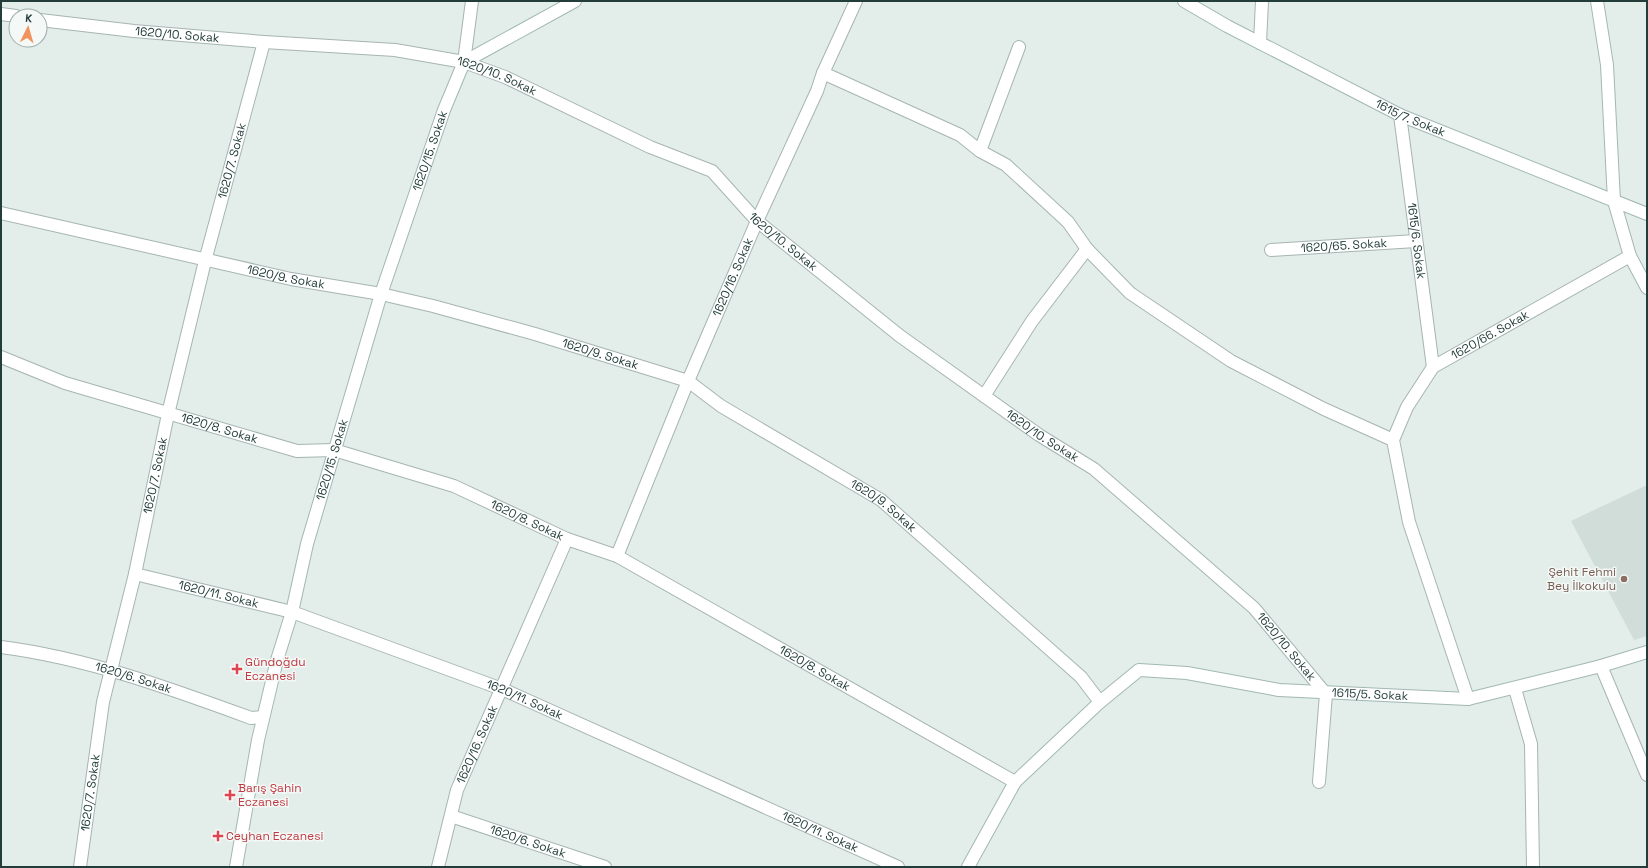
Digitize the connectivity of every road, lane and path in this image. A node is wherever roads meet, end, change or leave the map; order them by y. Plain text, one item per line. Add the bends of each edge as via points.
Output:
1 (472, 1) edge
2 (575, 1) edge
3 (856, 1) edge
4 (1184, 1) edge
5 (1262, 1) edge
6 (1597, 1) edge
7 (48, 21) edge
8 (264, 42) junction
9 (1260, 43) junction
10 (1019, 47) dead end
11 (464, 62) junction
12 (823, 73) junction
13 (1400, 115) junction
14 (980, 151) junction
15 (1614, 201) junction
16 (1, 213) edge
17 (1647, 214) edge
18 (757, 221) junction
19 (1416, 241) junction
20 (1087, 249) junction
21 (1272, 250) dead end
22 (1630, 256) junction
23 (205, 261) junction
24 (1647, 288) edge
25 (381, 294) junction
26 (1, 357) edge
27 (1433, 367) junction
28 (688, 381) junction
29 (984, 396) junction
30 (168, 414) junction
31 (1393, 440) junction
32 (334, 450) junction
33 (567, 539) junction
34 (617, 556) junction
35 (135, 574) junction
36 (292, 612) junction
37 (1, 647) edge
38 (1647, 652) edge
39 (1601, 666) junction
40 (111, 671) junction
41 (502, 689) junction
42 (1515, 689) junction
43 (1326, 694) junction
44 (1468, 699) junction
45 (1100, 702) junction
46 (263, 717) junction
47 (1647, 775) edge
48 (1015, 782) junction
49 (1319, 782) dead end
50 (451, 816) junction
51 (80, 867) edge
52 (236, 867) edge
53 (438, 867) edge
54 (605, 867) edge
55 (898, 867) edge
56 (968, 867) edge
57 (1533, 867) edge

1 - 11 street, 1620/15. Sokak
2 - 11 street
3 - 12 street, 1620/16. Sokak
4 - 9 street, 1615/7. Sokak
5 - 9 street
6 - 15 street via 1607,65
7 - 8 street, 1620/10. Sokak
8 - 11 street, 1620/10. Sokak via 395,50
8 - 23 street, 1620/7. Sokak
9 - 13 street, 1615/7. Sokak
10 - 14 street
11 - 18 street, 1620/10. Sokak via 505,77 650,147 712,171
11 - 25 street, 1620/15. Sokak via 444,110
12 - 14 street via 960,135
12 - 18 street, 1620/16. Sokak
13 - 15 street, 1615/7. Sokak
13 - 19 street, 1615/6. Sokak
14 - 20 street via 1006,165 1068,222
15 - 17 street, 1615/7. Sokak
15 - 22 street
16 - 23 street, 1620/9. Sokak
18 - 28 street, 1620/16. Sokak
18 - 29 street, 1620/10. Sokak via 900,336
19 - 21 street, 1620/65. Sokak
19 - 27 street, 1615/6. Sokak
20 - 29 street via 1032,321
20 - 31 street via 1130,293 1231,361 1324,409
22 - 24 street
22 - 27 street, 1620/66. Sokak
23 - 25 street, 1620/9. Sokak
23 - 30 street, 1620/7. Sokak
25 - 28 street, 1620/9. Sokak via 535,334
25 - 32 street, 1620/15. Sokak
26 - 30 street, 1620/8. Sokak via 65,383
27 - 31 street, 1620/66. Sokak via 1407,407
28 - 34 street, 1620/16. Sokak
28 - 45 street, 1620/9. Sokak via 721,406 881,500 1081,678
29 - 43 street, 1620/10. Sokak via 1039,435 1094,469 1190,551 1254,608
30 - 32 street, 1620/8. Sokak via 297,451
30 - 35 street, 1620/7. Sokak
31 - 44 street via 1409,522
32 - 33 street, 1620/8. Sokak via 454,486
32 - 36 street, 1620/15. Sokak via 307,544
33 - 34 street, 1620/8. Sokak
33 - 41 street, 1620/16. Sokak
34 - 48 street, 1620/8. Sokak
35 - 36 street, 1620/11. Sokak
35 - 40 street, 1620/7. Sokak
36 - 41 street, 1620/11. Sokak
36 - 46 street, 1620/15. Sokak
37 - 40 street, 1620/6. Sokak via 39,652
38 - 39 street, 1615/5. Sokak
39 - 42 street, 1615/5. Sokak
39 - 47 street
40 - 46 street, 1620/6. Sokak via 155,683 251,718
40 - 51 street, 1620/7. Sokak via 103,702
41 - 50 street, 1620/16. Sokak via 457,790
41 - 55 street, 1620/11. Sokak
42 - 44 street, 1615/5. Sokak
42 - 57 street via 1531,744
43 - 44 street, 1615/5. Sokak
43 - 45 street, 1615/5. Sokak via 1279,690 1187,673 1139,670
43 - 49 street
45 - 48 street, 1615/5. Sokak
46 - 52 street, 1620/15. Sokak
48 - 56 street, 1615/5. Sokak
50 - 53 street, 1620/16. Sokak
50 - 54 street, 1620/6. Sokak

